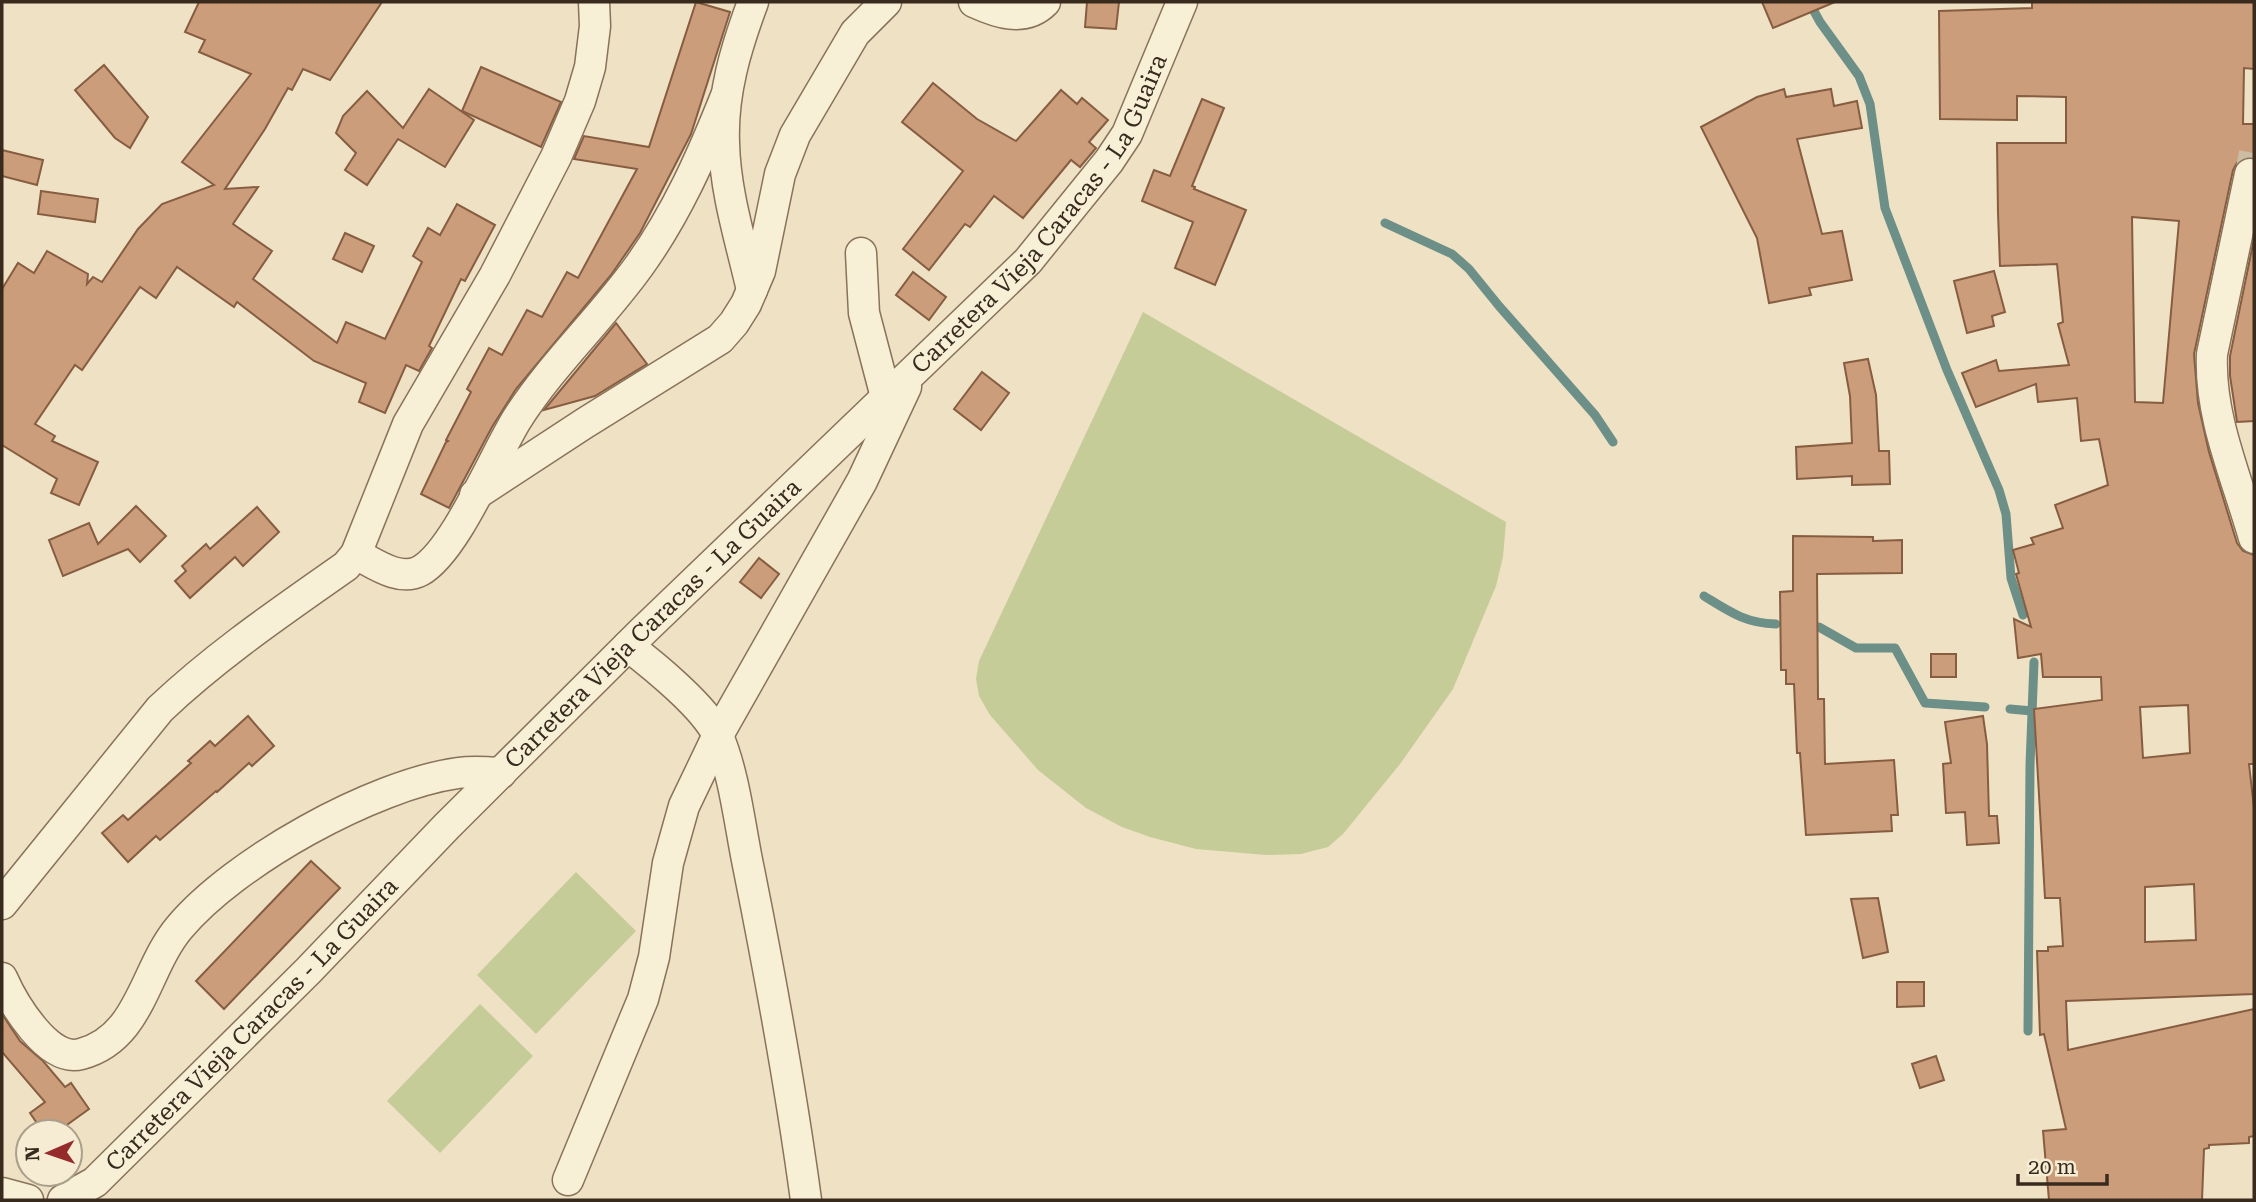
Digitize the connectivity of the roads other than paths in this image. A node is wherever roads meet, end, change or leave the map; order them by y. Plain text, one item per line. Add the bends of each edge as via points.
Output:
1 (594, 2) edge
2 (752, 2) edge
3 (886, 2) edge
4 (974, 2) edge
5 (1045, 2) edge
6 (1182, 2) edge
7 (726, 96) junction
8 (2250, 174) dead end
9 (861, 253) dead end
10 (752, 290) junction
11 (914, 370) junction
12 (886, 397) junction
13 (475, 495) junction
14 (2254, 538) edge
15 (356, 554) junction
16 (628, 646) junction
17 (718, 735) junction
18 (501, 773) junction
19 (2, 904) edge
20 (2, 978) edge
21 (568, 1181) dead end
22 (2, 1193) edge
23 (28, 1200) edge
24 (63, 1200) edge
25 (806, 1200) edge

1 - 15 street via 590,67 556,157 495,275 408,424
2 - 7 street
3 - 10 street via 855,33 795,135 780,174
4 - 5 street via 1000,13 1024,13
6 - 11 street, Carretera Vieja Caracas - La Guaira via 1127,134 1109,161 1028,261
7 - 10 street via 724,143 732,203
7 - 13 street via 678,205 601,315 540,384
8 - 14 street via 2211,374 2221,429
9 - 12 street via 863,313
10 - 13 street via 720,339
11 - 12 street, Carretera Vieja Caracas - La Guaira
11 - 17 street via 862,481
12 - 16 street, Carretera Vieja Caracas - La Guaira
13 - 15 street via 437,557 419,572 390,572
15 - 19 street via 160,709
16 - 17 street via 662,673
16 - 18 street, Carretera Vieja Caracas - La Guaira
17 - 21 street via 684,806 668,863 643,999
17 - 25 street via 768,961
18 - 20 street via 456,773 372,799 300,833 237,875 178,928 117,1037 80,1054 56,1049 36,1034
18 - 24 street, Carretera Vieja Caracas - La Guaira via 95,1182
22 - 23 street

